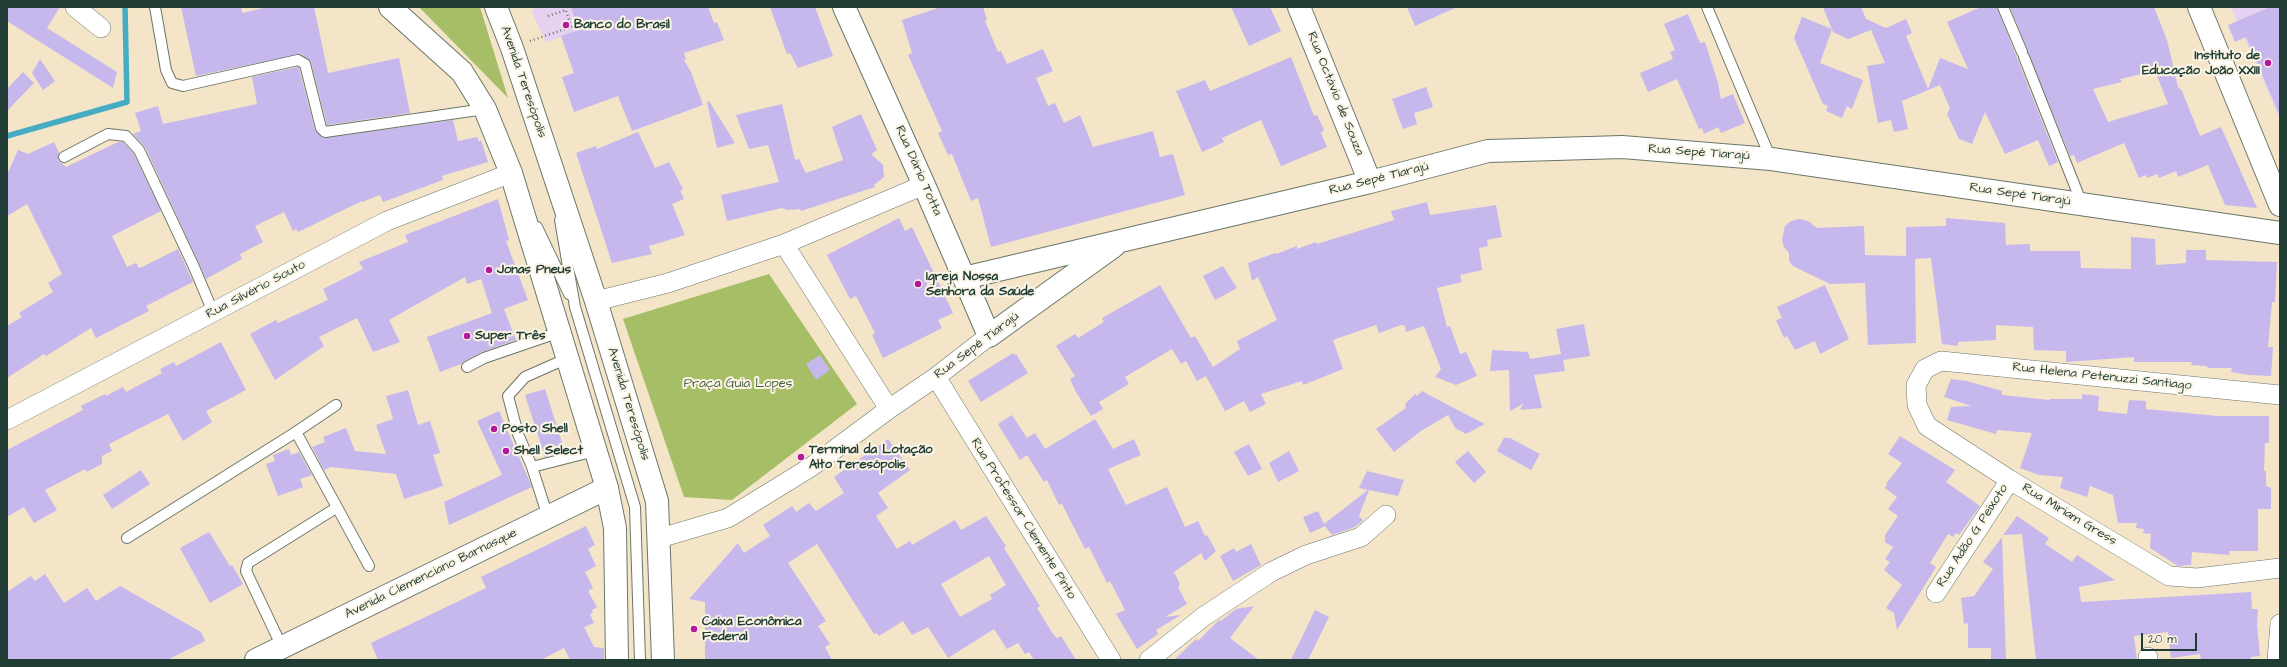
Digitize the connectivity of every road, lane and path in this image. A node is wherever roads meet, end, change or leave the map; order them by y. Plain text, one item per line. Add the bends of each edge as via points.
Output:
1 (75, 7) edge
2 (155, 7) edge
3 (390, 7) edge
4 (496, 7) edge
5 (844, 7) edge
6 (1299, 7) edge
7 (1707, 7) edge
8 (2003, 7) edge
9 (2199, 7) edge
10 (548, 16) dead end
11 (577, 25) dead end
12 (571, 27) junction
13 (101, 28) dead end
14 (512, 48) junction
15 (485, 109) junction
16 (64, 157) dead end
17 (548, 157) junction
18 (1771, 159) junction
19 (511, 173) junction
20 (1370, 182) junction
21 (924, 185) junction
22 (2082, 204) junction
23 (2280, 206) edge
24 (2280, 233) edge
25 (1123, 239) junction
26 (784, 244) junction
27 (964, 278) junction
28 (596, 301) junction
29 (575, 307) junction
30 (213, 312) junction
31 (560, 332) junction
32 (989, 336) junction
33 (568, 358) junction
34 (466, 367) dead end
35 (1925, 369) joint
36 (936, 378) junction
37 (2280, 395) edge
38 (336, 405) dead end
39 (888, 409) junction
40 (7, 420) edge
41 (296, 432) junction
42 (596, 451) junction
43 (532, 467) junction
44 (2010, 480) junction
45 (607, 488) junction
46 (336, 508) junction
47 (1386, 515) dead end
48 (548, 517) junction
49 (128, 538) dead end
50 (660, 538) junction
51 (369, 566) dead end
52 (2280, 568) edge
53 (1936, 593) dead end
54 (2280, 624) edge
55 (282, 647) junction
56 (256, 660) edge
57 (617, 660) edge
58 (640, 660) edge
59 (663, 660) edge
60 (1111, 660) edge
61 (1149, 660) edge
62 (2278, 660) edge

1 - 13 street
2 - 15 lane via 166,70 172,83 183,86 298,60 305,64 321,128 325,132
3 - 15 street via 462,72
4 - 14 street, Avenida Teresópolis
5 - 21 street, Rua Dário Totta
6 - 20 street, Rua Octávio de Souza
7 - 18 lane
8 - 22 lane
9 - 23 street
10 - 12 path via 566,10
11 - 12 path
12 - 14 path
14 - 17 street, Avenida Teresópolis
15 - 19 street
16 - 30 lane via 108,134 126,136 140,150
17 - 28 street, Avenida Teresópolis
17 - 29 lane, Avenida Teresópolis
18 - 20 street, Rua Sepé Tiarajú via 1622,147 1488,151
18 - 22 street, Rua Sepé Tiarajú
19 - 29 lane
19 - 30 street, Rua Silvério Souto via 388,221
19 - 31 street
20 - 25 street, Rua Sepé Tiarajú
21 - 26 street
21 - 27 street, Rua Dário Totta
22 - 24 street, Rua Sepé Tiarajú
25 - 27 street, Rua Sepé Tiarajú
25 - 32 street, Rua Sepé Tiarajú
26 - 28 street via 668,283
26 - 39 street
27 - 32 street, Rua Dário Totta
28 - 50 street, Avenida Teresópolis via 657,501
29 - 58 lane via 635,507
30 - 40 street, Rua Silvério Souto
31 - 33 street
31 - 34 lane via 484,358
32 - 36 street, Rua Sepé Tiarajú
33 - 42 street
33 - 43 lane via 525,376 508,396 518,434
35 - 37 street, Rua Helena Petenuzzi Santiago via 1941,361
35 - 44 street, Rua Miriam Gress via 1916,385 1917,405 1927,426
36 - 39 street, Rua Sepé Tiarajú
36 - 60 street, Rua Professor Clemente Pinto
38 - 41 lane
39 - 50 street via 811,467 728,518
41 - 46 lane
41 - 49 lane
42 - 43 lane
42 - 45 street
43 - 48 lane
44 - 52 street, Rua Miriam Gress via 2169,576 2197,578
44 - 53 street, Rua Adão G Peixoto
45 - 48 street, Avenida Clemenciano Barnasque
45 - 57 street via 615,528
46 - 51 lane
46 - 55 lane via 248,563 246,571
47 - 61 street via 1361,537 1306,555 1271,572 1203,617
48 - 55 street, Avenida Clemenciano Barnasque
50 - 59 street, Avenida Teresópolis
54 - 62 street
55 - 56 street, Avenida Clemenciano Barnasque

